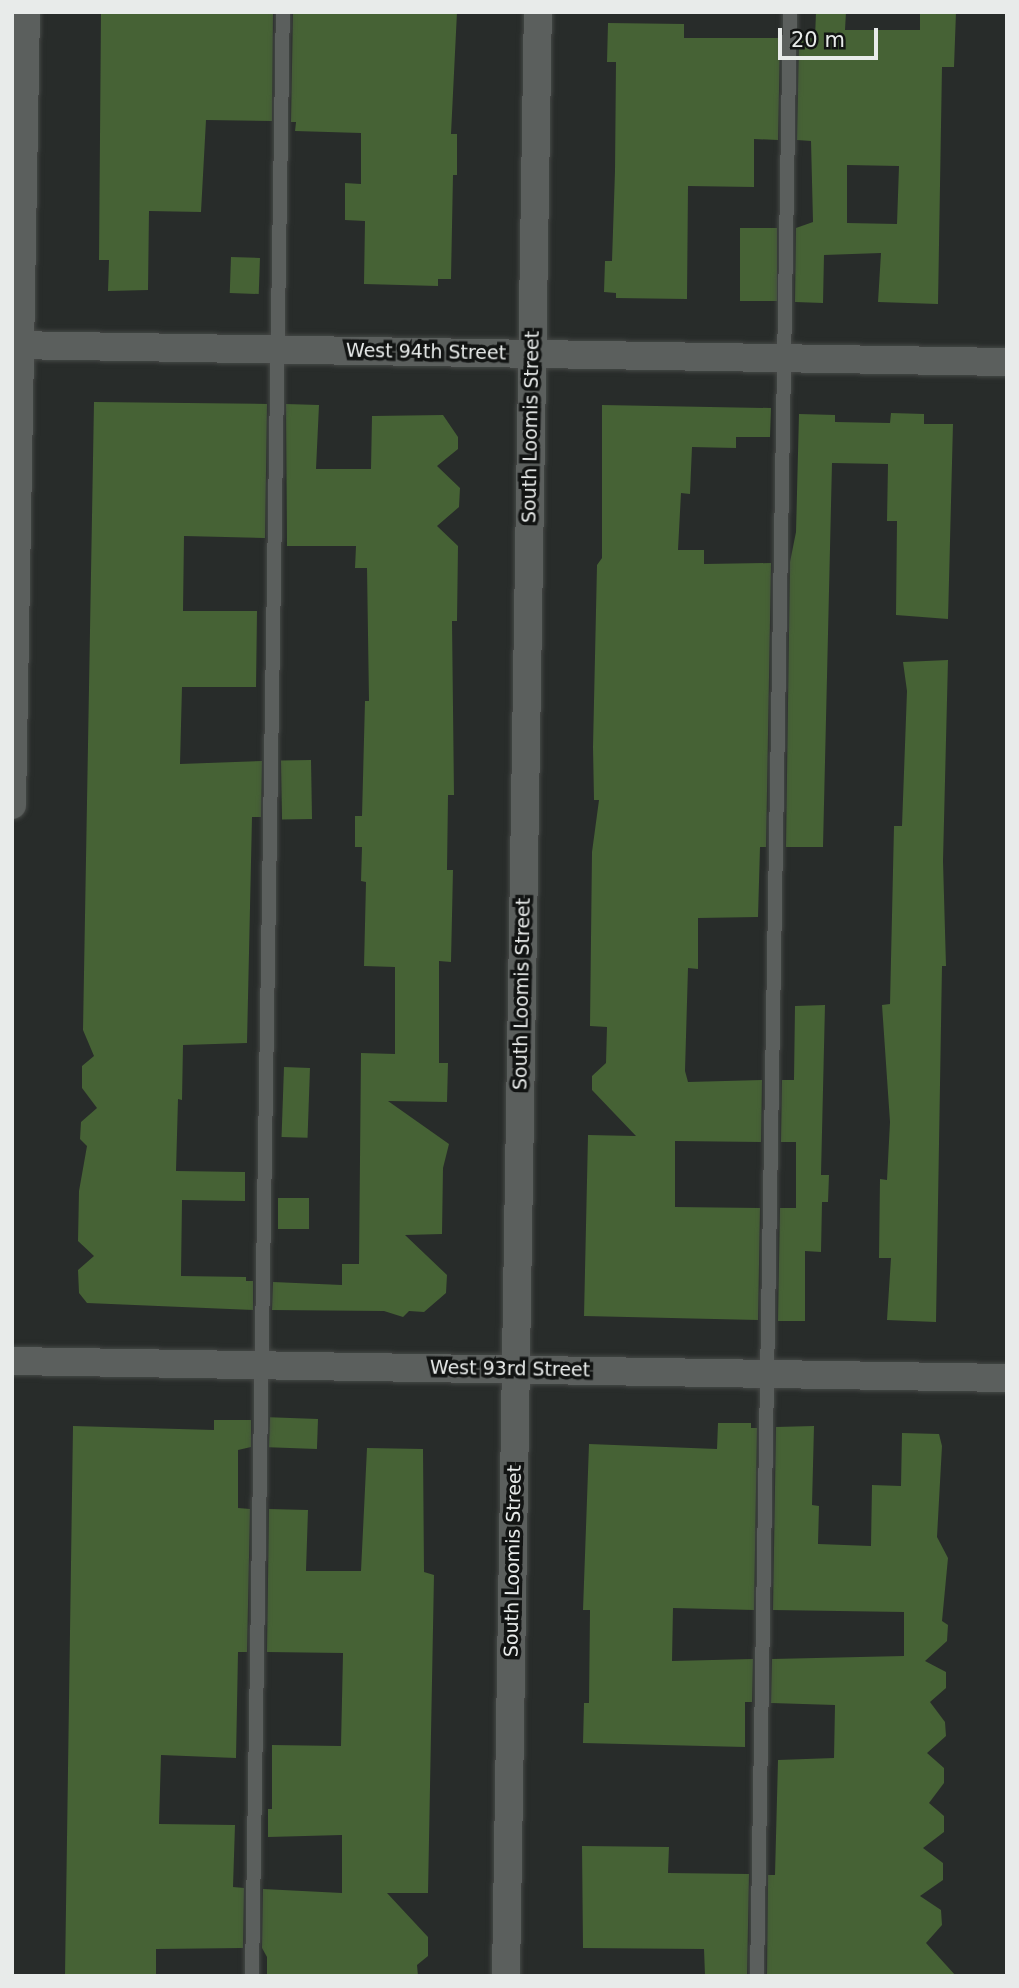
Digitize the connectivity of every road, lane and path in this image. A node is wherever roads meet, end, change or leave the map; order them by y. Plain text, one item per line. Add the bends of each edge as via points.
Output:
1 (26, 12) edge
2 (283, 12) edge
3 (538, 12) edge
4 (790, 12) edge
5 (16, 345) edge
6 (278, 349) junction
7 (532, 354) junction
8 (786, 358) junction
9 (1007, 362) edge
10 (12, 805) edge
11 (12, 1361) edge
12 (262, 1365) junction
13 (516, 1370) junction
14 (766, 1374) junction
15 (1007, 1378) edge
16 (252, 1976) edge
17 (506, 1976) edge
18 (757, 1976) edge

1 - 5 street
2 - 6 lane
3 - 7 street, South Loomis Street
4 - 8 lane
5 - 6 street, West 94th Street
5 - 10 street
6 - 7 street, West 94th Street
6 - 12 lane
7 - 8 street, West 94th Street
7 - 13 street, South Loomis Street
8 - 9 street, West 94th Street
8 - 14 lane
11 - 12 street, West 93rd Street
12 - 13 street, West 93rd Street
12 - 16 lane
13 - 14 street, West 93rd Street
13 - 17 street, South Loomis Street
14 - 15 street, West 93rd Street
14 - 18 lane

